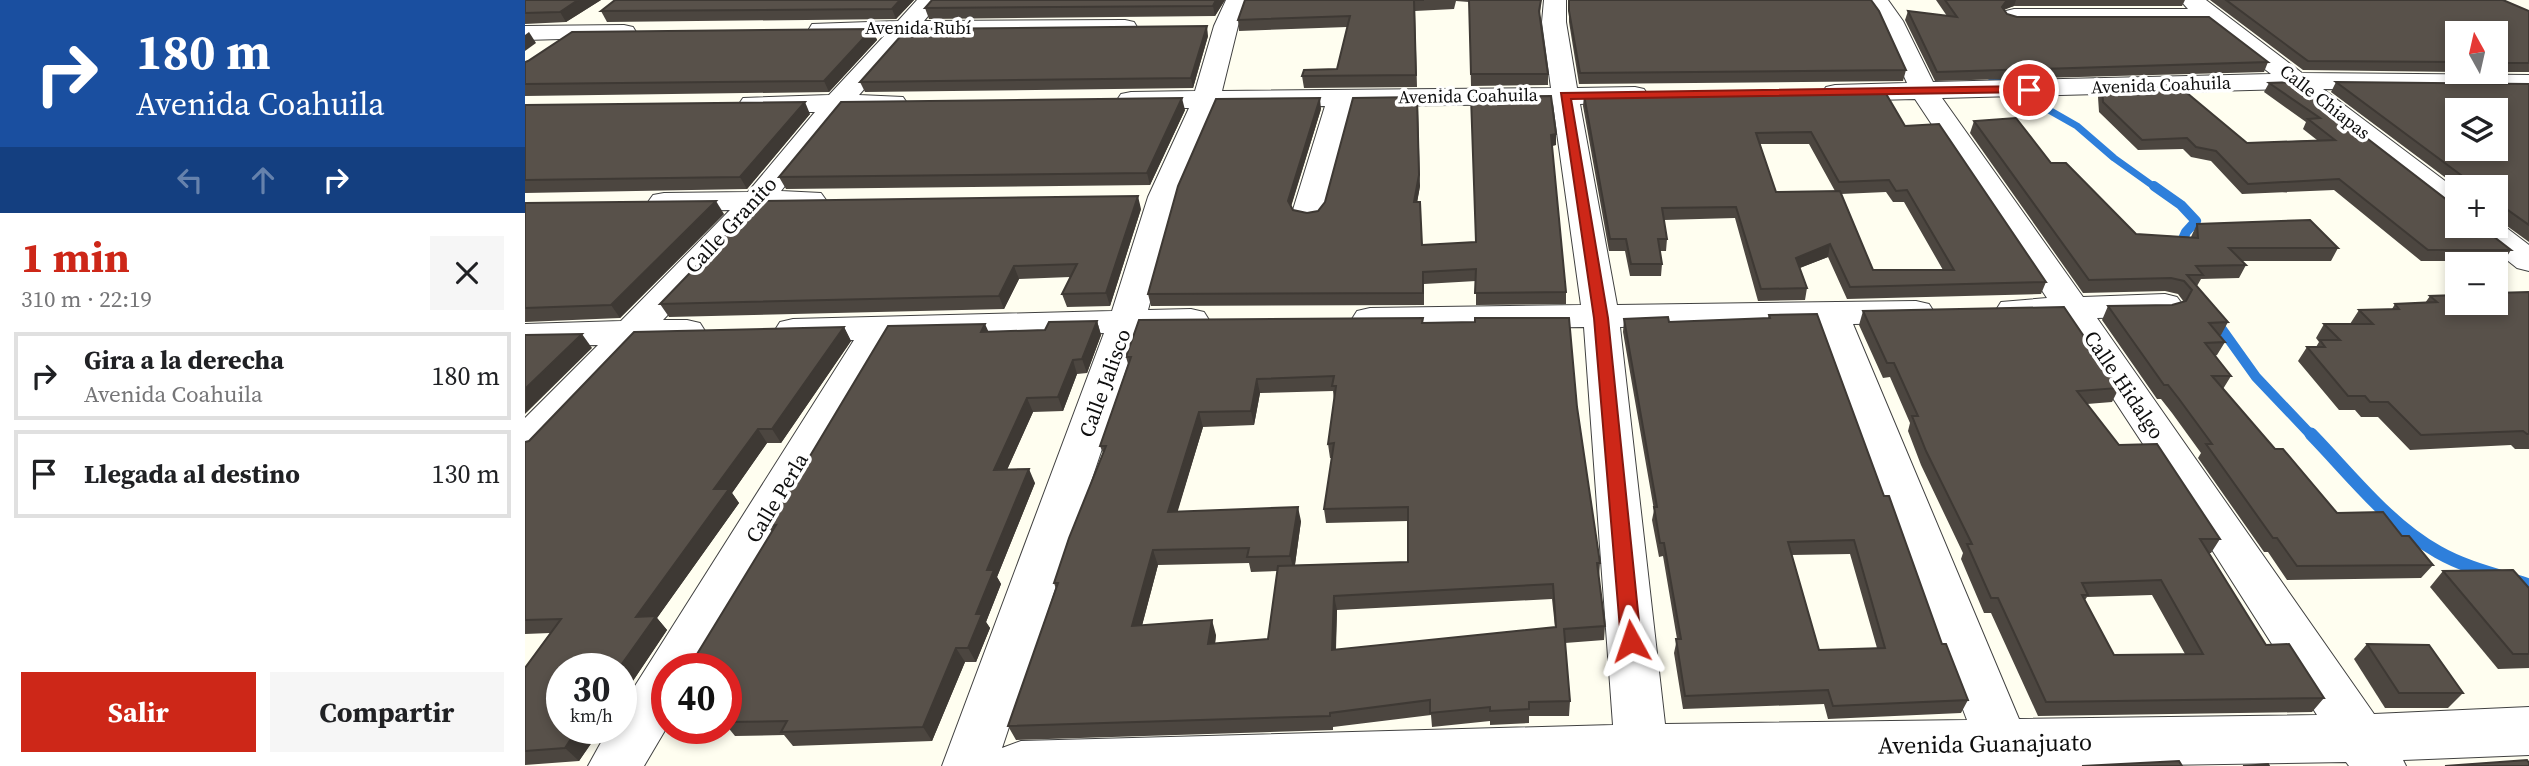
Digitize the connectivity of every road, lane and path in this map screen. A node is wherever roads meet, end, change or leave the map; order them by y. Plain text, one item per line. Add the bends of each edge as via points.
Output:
1 (930, 0) edge
2 (1555, 0) edge
3 (1876, 0) edge
4 (610, 6) edge
5 (2201, 8) edge
6 (2014, 16) edge
7 (1221, 18) edge
8 (1142, 27) edge
9 (904, 28) junction
10 (793, 30) edge
11 (653, 32) edge
12 (525, 33) edge
13 (570, 33) junction
14 (536, 57) edge
15 (2298, 81) junction
16 (2529, 83) edge
17 (1924, 92) junction
18 (1814, 93) edge
19 (1661, 94) edge
20 (1565, 95) junction
21 (1341, 98) junction
22 (1206, 99) junction
23 (1110, 100) edge
24 (919, 103) edge
25 (728, 104) edge
26 (837, 104) junction
27 (2445, 196) edge
28 (841, 200) edge
29 (757, 201) junction
30 (634, 203) edge
31 (1308, 213) edge
32 (2499, 238) edge
33 (2529, 261) edge
34 (2165, 305) edge
35 (2071, 308) junction
36 (1831, 314) junction
37 (1601, 318) junction
38 (1336, 319) edge
39 (1127, 320) junction
40 (1225, 320) edge
41 (880, 328) junction
42 (629, 332) junction
43 (525, 335) edge
44 (525, 443) edge
45 (683, 653) edge
46 (651, 706) edge
47 (2529, 731) edge
48 (2369, 752) edge
49 (2008, 755) edge
50 (1642, 757) edge
51 (615, 766) edge
52 (969, 766) edge
53 (1021, 766) edge

1 - 9 street, Calle Granito
2 - 20 street
3 - 17 street, Calle Hidalgo
4 - 13 street
5 - 6 street
5 - 15 street, Calle Chiapas
7 - 22 street, Calle Jalisco
8 - 9 street, Avenida Rubí
9 - 10 street, Avenida Rubí
9 - 26 street, Calle Granito
11 - 13 street
12 - 13 street
13 - 14 street
15 - 16 street, Avenida Coahuila
15 - 17 street, Avenida Coahuila
15 - 27 street, Calle Chiapas
17 - 18 street, Avenida Coahuila
17 - 35 street, Calle Hidalgo
19 - 20 street, Avenida Coahuila
20 - 21 street, Avenida Coahuila
20 - 37 street
21 - 22 street, Avenida Coahuila
21 - 31 street
22 - 23 street, Avenida Coahuila
22 - 39 street, Calle Jalisco via 1149,197
24 - 26 street
25 - 26 street
26 - 29 street, Calle Granito
28 - 29 street
29 - 30 street
29 - 42 street, Calle Granito
32 - 33 street
34 - 35 street
35 - 36 street
35 - 48 street, Calle Hidalgo
36 - 37 street
36 - 49 street
37 - 38 street
37 - 50 street
39 - 40 street
39 - 41 street
39 - 52 street, Calle Jalisco
41 - 42 street
41 - 45 street, Calle Perla
42 - 43 street
42 - 44 street, Calle Granito
46 - 51 street
47 - 48 street, Avenida Guanajuato
48 - 49 street, Avenida Guanajuato
49 - 50 street, Avenida Guanajuato
50 - 53 street, Avenida Guanajuato

